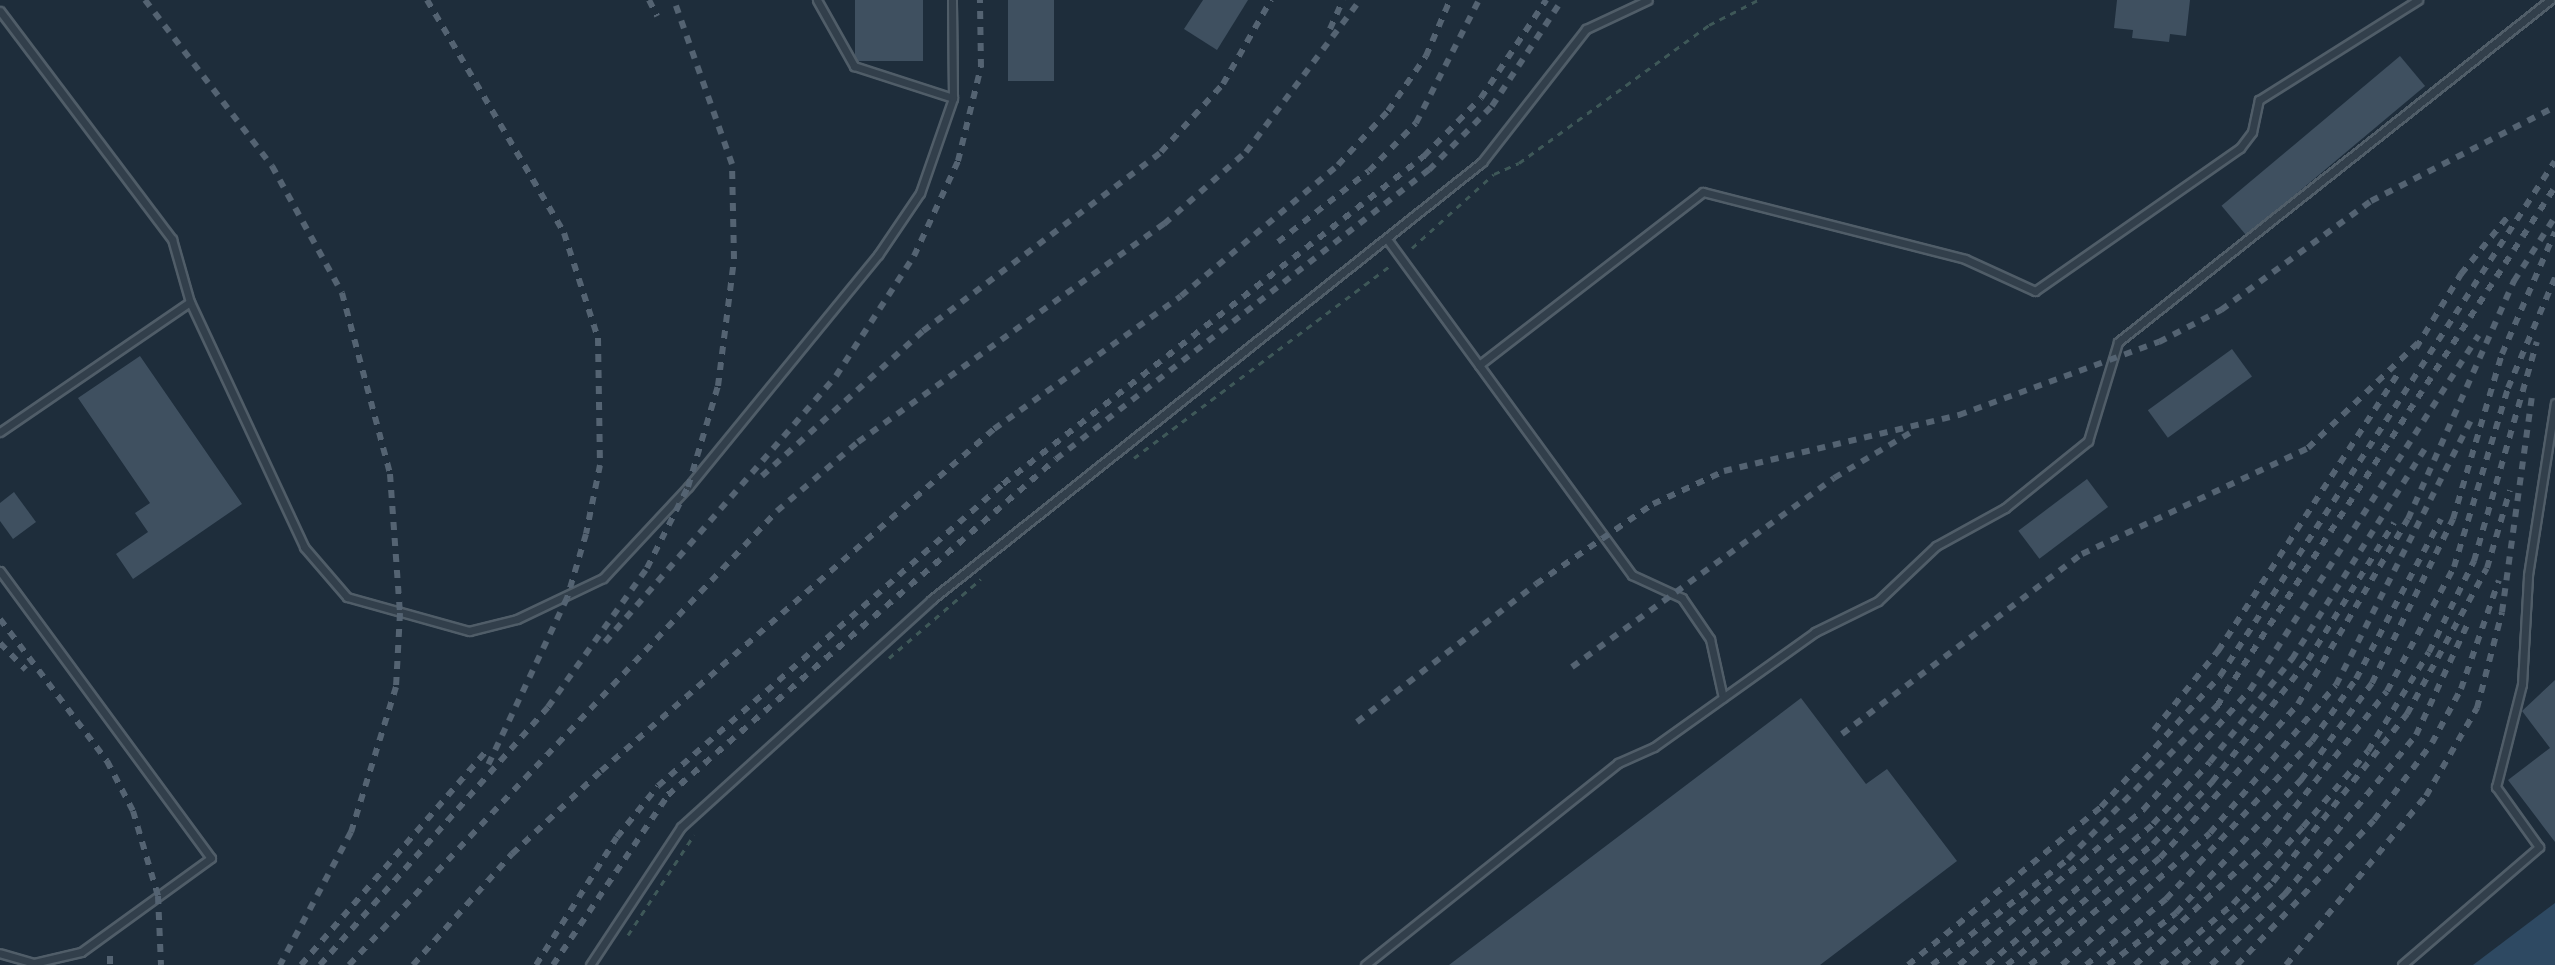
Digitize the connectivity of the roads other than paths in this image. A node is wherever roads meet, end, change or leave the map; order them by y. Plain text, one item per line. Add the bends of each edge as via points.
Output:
1 (817, 0) edge
2 (952, 0) edge
3 (1648, 0) edge
4 (2418, 0) edge
5 (2550, 0) edge
6 (0, 11) edge
7 (953, 98) junction
8 (1387, 239) junction
9 (190, 302) junction
10 (1479, 365) junction
11 (2555, 403) edge
12 (0, 432) edge
13 (0, 571) edge
14 (1723, 698) junction
15 (0, 953) edge
16 (590, 965) edge
17 (1365, 965) edge
18 (2402, 965) edge

1 - 7 lane via 854,66
2 - 7 lane
3 - 8 lane via 1586,29 1482,162
4 - 10 lane via 2259,100 2252,132 2240,148 2035,291 1965,259 1703,192
5 - 14 lane via 2118,342 2088,441 2005,508 1936,546 1878,601 1815,632
6 - 9 lane via 172,239
7 - 9 lane via 920,193 878,255 688,487 603,578 517,619 469,631 347,597 304,547
8 - 10 lane
8 - 16 lane via 931,600 727,785 681,827
9 - 12 lane
10 - 14 lane via 1632,575 1682,598 1710,639
11 - 18 lane via 2528,575 2522,684 2496,787 2539,847
13 - 15 lane via 211,858 81,952 34,963
14 - 17 lane via 1654,747 1618,763

